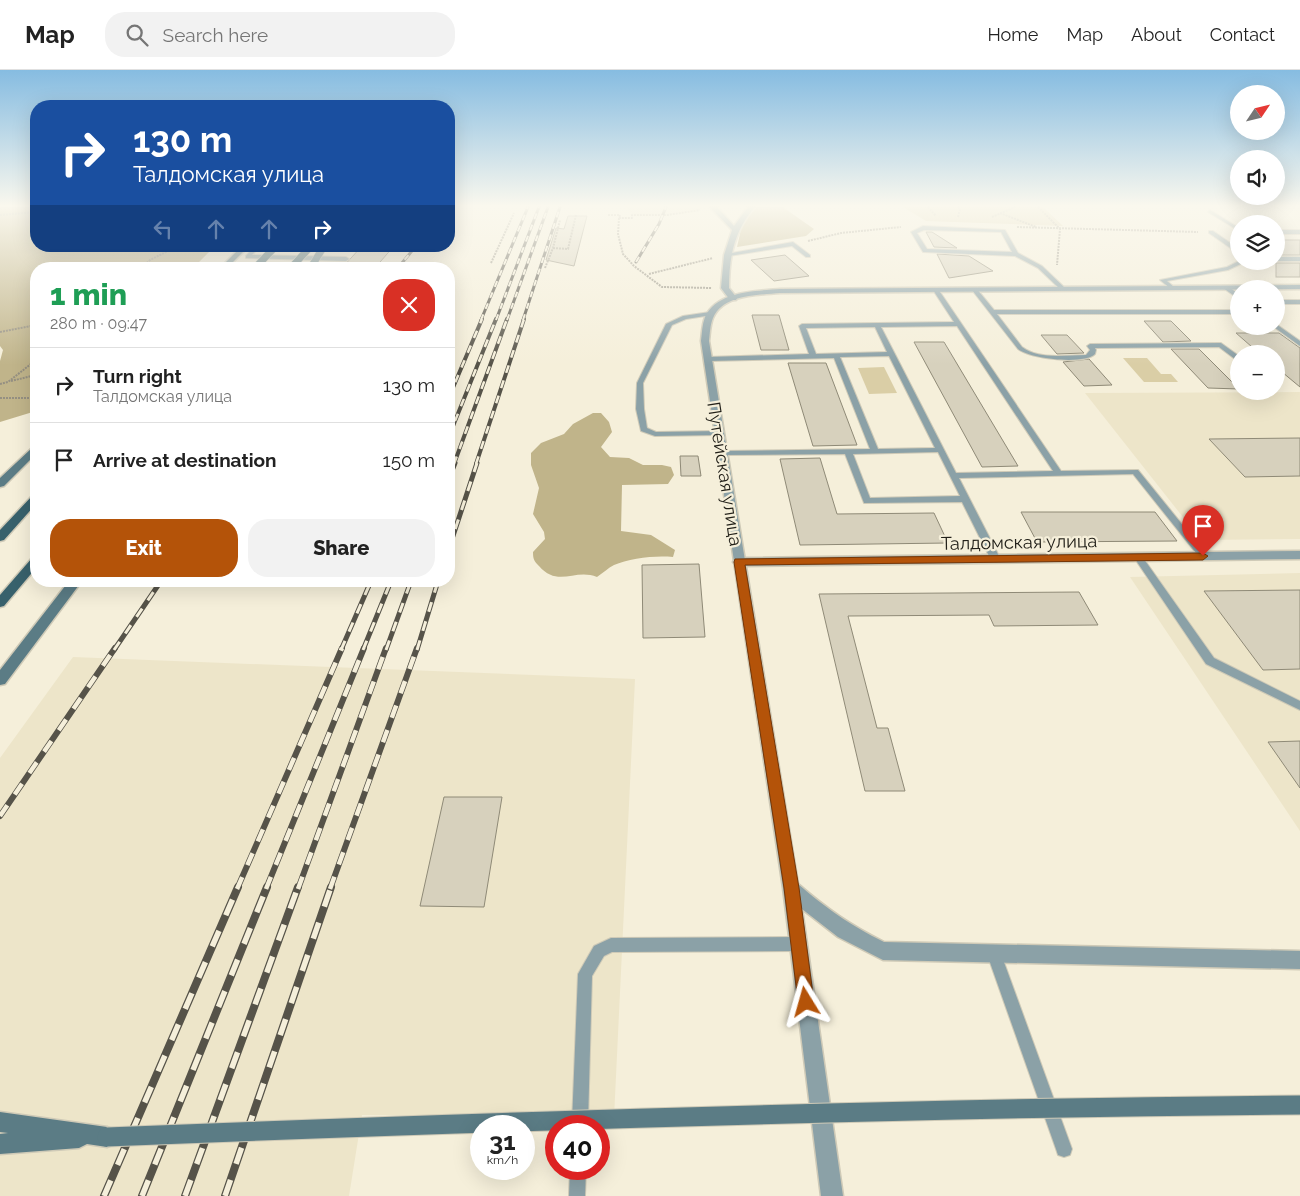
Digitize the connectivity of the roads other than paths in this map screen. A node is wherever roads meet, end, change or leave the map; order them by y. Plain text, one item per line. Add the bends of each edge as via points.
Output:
1 (728, 260) edge
2 (1026, 260) edge
3 (1230, 267) edge
4 (1171, 287) junction
5 (1225, 287) junction
6 (1300, 287) edge
7 (1062, 288) junction
8 (974, 289) junction
9 (936, 290) junction
10 (1230, 291) edge
11 (733, 298) junction
12 (1285, 302) edge
13 (1300, 302) edge
14 (992, 312) junction
15 (1230, 312) edge
16 (710, 314) junction
17 (959, 324) junction
18 (877, 325) junction
19 (1285, 333) edge
20 (1291, 337) junction
21 (1300, 337) edge
22 (1300, 344) edge
23 (1230, 352) edge
24 (892, 354) junction
25 (836, 355) junction
26 (813, 356) junction
27 (708, 359) junction
28 (718, 434) junction
29 (940, 450) junction
30 (848, 451) junction
31 (875, 451) junction
32 (722, 453) junction
33 (30, 455) edge
34 (1058, 474) junction
35 (954, 476) junction
36 (0, 484) edge
37 (966, 499) junction
38 (30, 504) edge
39 (30, 504) edge
40 (0, 531) edge
41 (0, 536) edge
42 (1300, 555) edge
43 (1203, 556) junction
44 (1138, 558) junction
45 (996, 560) junction
46 (739, 562) junction
47 (30, 568) edge
48 (71, 587) edge
49 (0, 603) edge
50 (0, 680) edge
51 (1300, 706) edge
52 (791, 888) junction
53 (798, 944) junction
54 (994, 954) junction
55 (1300, 960) edge
56 (1300, 1105) edge
57 (579, 1115) edge
58 (0, 1122) edge
59 (107, 1137) junction
60 (0, 1144) edge
61 (1064, 1149) dead end
62 (578, 1180) edge
63 (577, 1196) edge
64 (832, 1196) edge

1 - 11 street via 725,288
2 - 7 lane via 1040,267
3 - 4 lane via 1163,280
4 - 5 street
4 - 7 street
5 - 6 street
5 - 10 lane
7 - 8 street
8 - 9 street
8 - 14 lane
9 - 11 street via 780,291
9 - 17 lane
11 - 16 street
12 - 13 lane
14 - 15 lane
14 - 23 lane via 1020,348 1042,357 1088,357 1093,350 1090,346 1221,344
16 - 27 street, Путейская улица via 705,341
16 - 28 lane via 685,317 669,324 640,383 640,409 644,429 655,434
17 - 18 lane
17 - 34 lane
18 - 24 lane
18 - 26 lane via 802,326
19 - 20 lane
20 - 21 lane
20 - 22 lane
24 - 25 lane
24 - 29 lane
25 - 26 lane
25 - 31 lane
26 - 27 lane
27 - 28 street, Путейская улица
28 - 32 street, Путейская улица
29 - 31 lane
29 - 35 lane
30 - 31 lane
30 - 32 lane
30 - 37 lane via 867,501
32 - 46 street, Путейская улица
33 - 36 main road
34 - 35 lane
34 - 43 lane via 1135,472
35 - 37 lane
37 - 45 lane
38 - 40 main road
39 - 41 main road
42 - 43 street, Талдомская улица
43 - 44 street, Талдомская улица
44 - 45 street, Талдомская улица
44 - 51 lane via 1210,661
45 - 46 street, Талдомская улица
46 - 52 street, Путейская улица
47 - 49 main road
48 - 50 main road
52 - 53 street, Путейская улица
52 - 54 street via 844,932 883,952
53 - 57 lane via 611,944 600,951 585,974
53 - 64 street, Путейская улица
54 - 55 street
54 - 61 lane
56 - 59 main road, bridge via 1096,1106 557,1118
58 - 59 main road
59 - 60 main road
62 - 63 lane

